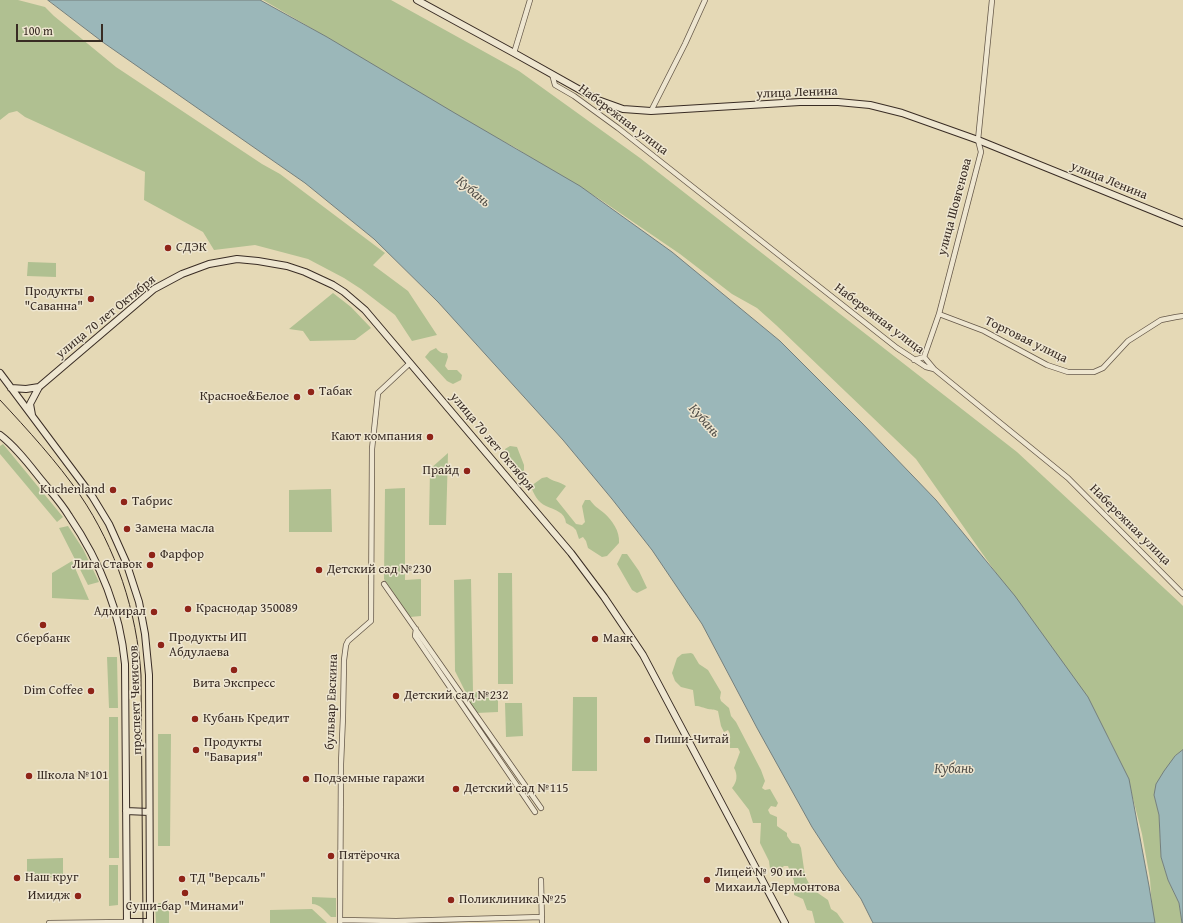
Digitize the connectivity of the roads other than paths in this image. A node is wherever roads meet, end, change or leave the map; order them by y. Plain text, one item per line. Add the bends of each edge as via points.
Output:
1 (417, 0) edge
2 (530, 0) edge
3 (705, 0) edge
4 (992, 0) edge
5 (514, 52) junction
6 (552, 74) junction
7 (651, 111) junction
8 (978, 140) junction
9 (1183, 223) edge
10 (939, 314) junction
11 (1183, 316) edge
12 (924, 357) junction
13 (914, 360) junction
14 (410, 363) junction
15 (934, 370) junction
16 (0, 373) edge
17 (38, 387) junction
18 (11, 388) junction
19 (32, 415) junction
20 (0, 435) edge
21 (384, 584) dead end
22 (1183, 594) edge
23 (416, 629) junction
24 (540, 808) dead end
25 (126, 812) junction
26 (149, 812) junction
27 (535, 812) dead end
28 (541, 880) dead end
29 (542, 917) junction
30 (340, 922) edge
31 (49, 923) edge
32 (127, 923) edge
33 (150, 923) edge
34 (542, 923) edge
35 (785, 923) edge

1 - 5 main road, улица Ленина
2 - 5 street
3 - 7 street
4 - 8 street, улица Шовгенова
5 - 6 main road, улица Ленина
6 - 7 main road, улица Ленина via 598,100 623,109
6 - 13 street, Набережная улица via 555,85 618,128
7 - 8 main road, улица Ленина via 838,102 870,105 902,113
8 - 9 main road, улица Ленина
8 - 10 street, улица Шовгенова via 981,152
10 - 11 street, Торговая улица via 984,331 1047,365 1068,372 1094,372 1103,368 1128,340 1161,320
10 - 12 street, улица Шовгенова
12 - 13 street
12 - 15 street
13 - 15 street, Набережная улица
14 - 17 main road, улица 70 лет Октября via 365,310 344,292 305,272 287,266 236,259 209,264 182,274 154,289
14 - 30 street, бульвар Евскина via 378,393 372,449 371,621 346,644 341,764
14 - 35 main road, улица 70 лет Октября via 571,553 643,655
15 - 22 street, Набережная улица via 1068,478
16 - 18 main road, проспект Чекистов
17 - 18 main road
17 - 19 main road, улица 70 лет Октября via 30,404
18 - 19 main road, проспект Чекистов
19 - 26 main road, проспект Чекистов via 92,496 109,524 139,602 148,659
20 - 25 main road, проспект Чекистов via 32,468 69,516 87,545 112,602 125,664
21 - 23 street
23 - 24 street
23 - 27 street via 415,636
25 - 26 main road
25 - 32 main road, проспект Чекистов
26 - 33 main road, проспект Чекистов
28 - 29 street
29 - 30 street
29 - 34 street
31 - 32 street
32 - 33 main road

